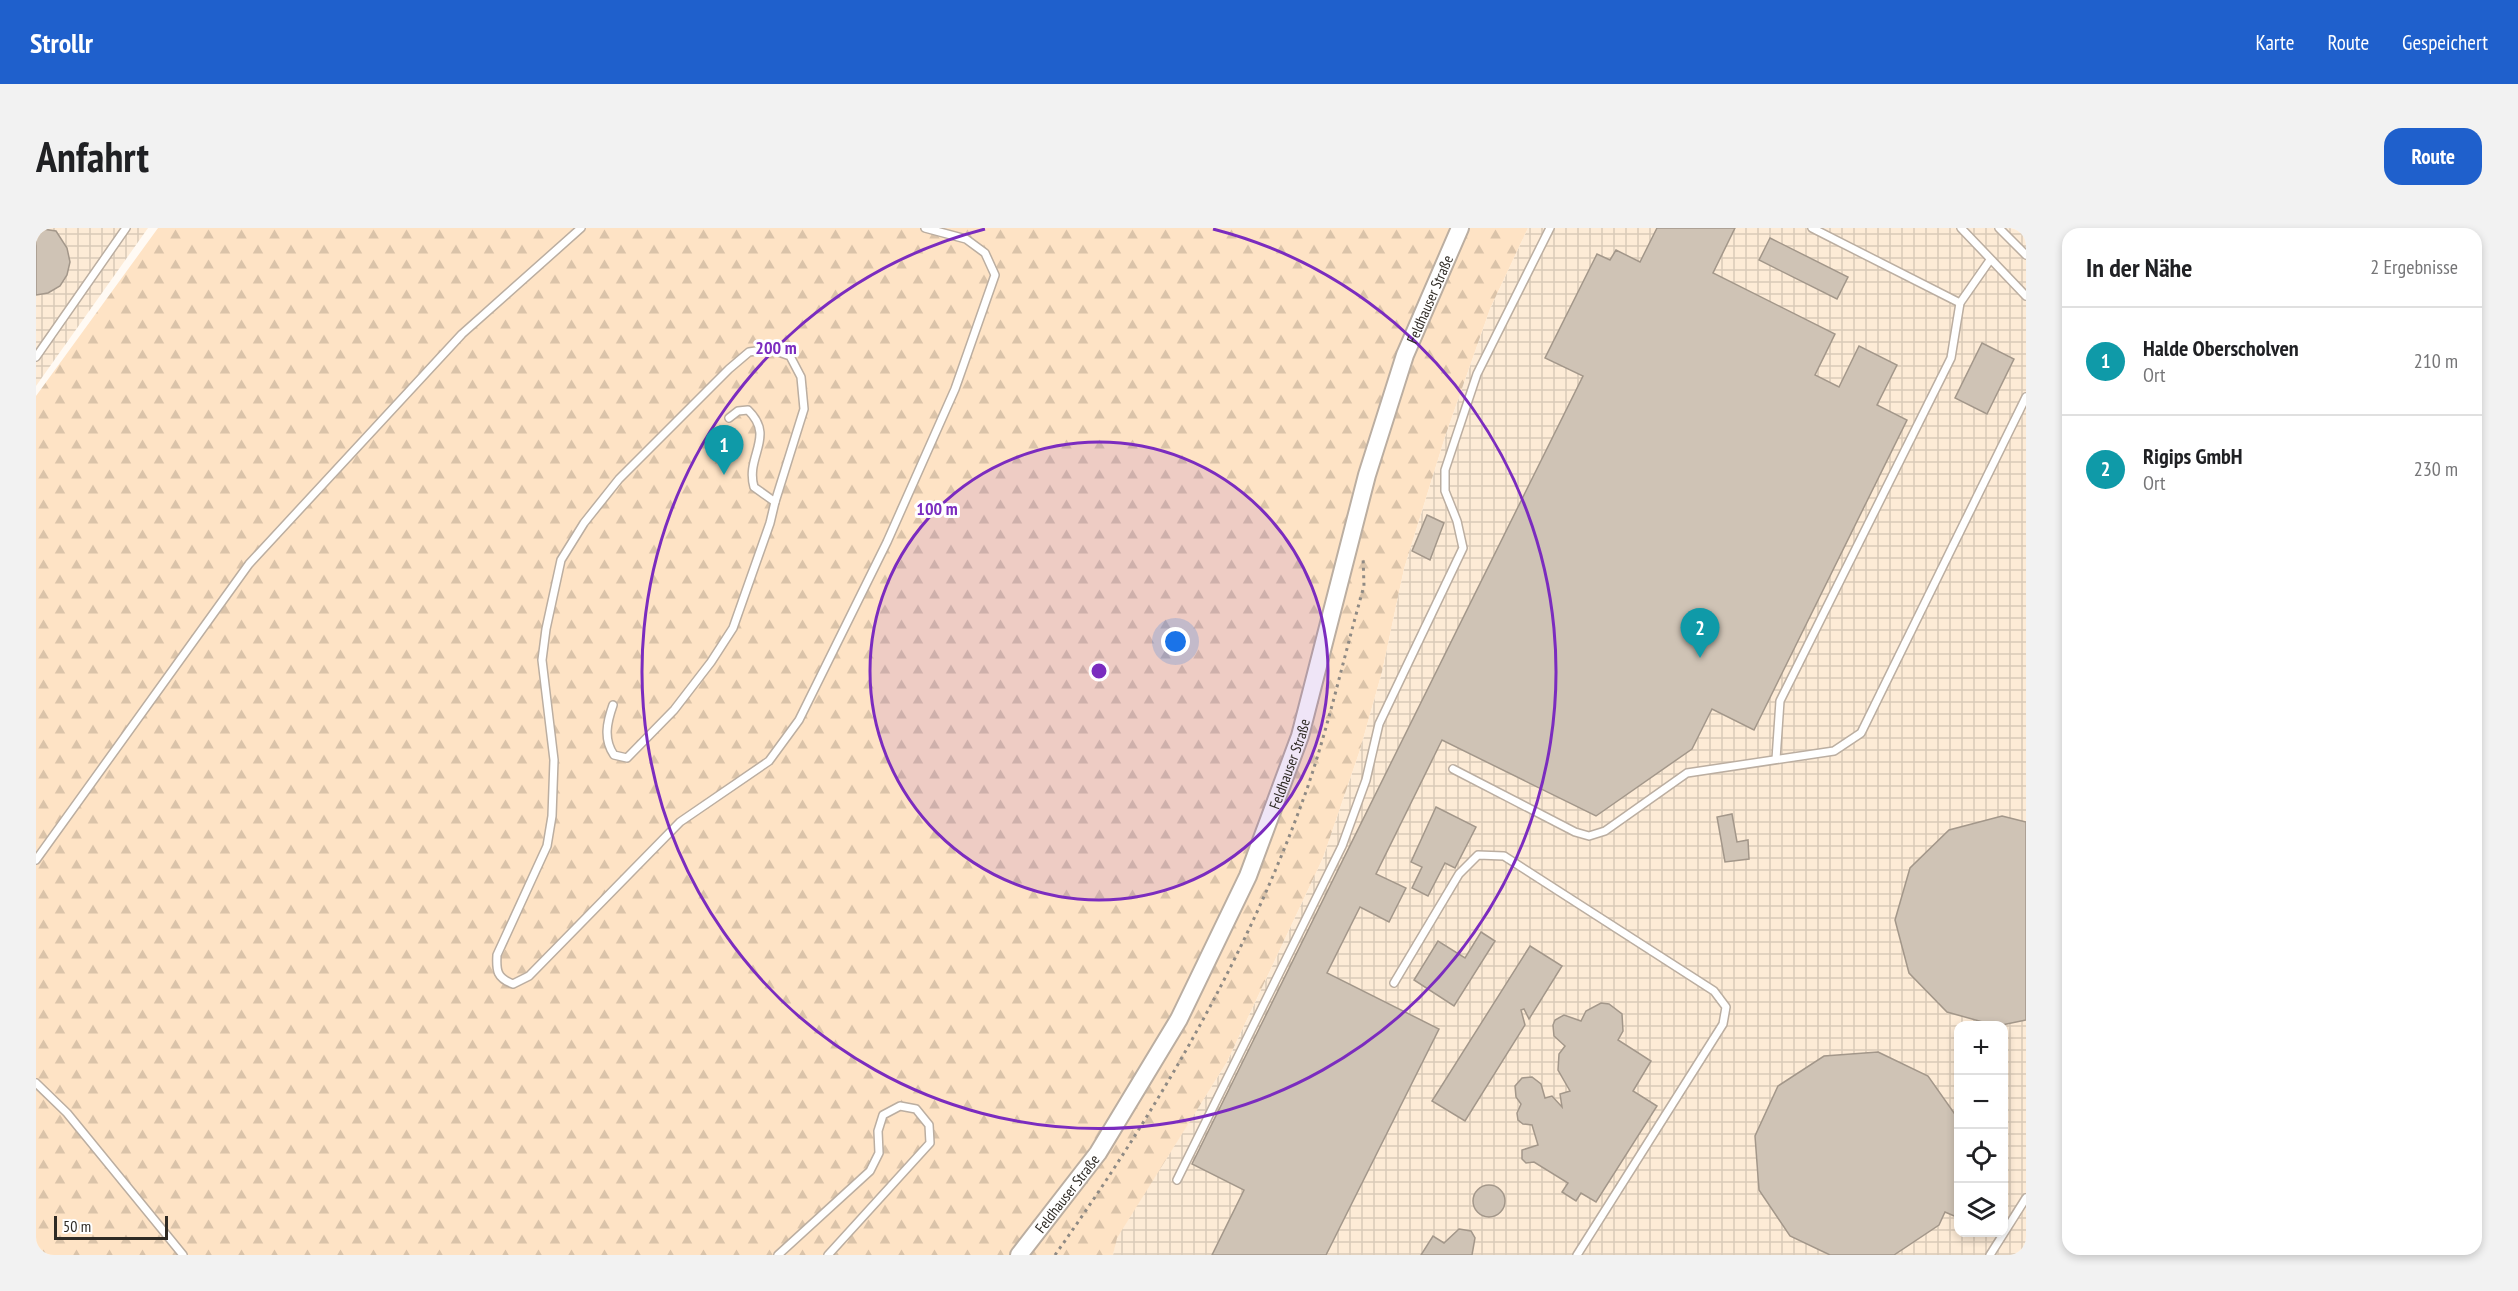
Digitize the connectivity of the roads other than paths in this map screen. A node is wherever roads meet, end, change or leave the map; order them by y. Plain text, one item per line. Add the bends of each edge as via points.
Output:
1 (126, 228) edge
2 (581, 228) edge
3 (925, 228) edge
4 (1460, 228) edge
5 (1550, 228) edge
6 (1812, 228) edge
7 (1961, 228) edge
8 (1999, 228) edge
9 (2026, 255) edge
10 (1990, 260) junction
11 (2026, 296) edge
12 (1960, 303) junction
13 (36, 357) edge
14 (2026, 397) edge
15 (729, 418) dead end
16 (775, 502) junction
17 (613, 705) dead end
18 (1776, 759) junction
19 (1453, 769) dead end
20 (36, 860) edge
21 (1394, 983) dead end
22 (36, 1083) edge
23 (1177, 1180) dead end
24 (2026, 1198) edge
25 (183, 1255) edge
26 (778, 1255) edge
27 (828, 1255) edge
28 (1019, 1255) edge
29 (1577, 1255) edge
30 (1990, 1255) edge

1 - 13 lane
2 - 20 lane via 462,334 249,564
3 - 16 lane via 966,239 985,253 995,275 955,389 887,542 799,720 769,761 680,822 529,976 513,984 501,979 496,970 497,955 547,846 552,816 554,760 542,660 561,560 619,479 700,396 749,352 770,349 790,356 801,376 804,409
4 - 28 street, Feldhauser Straße via 1405,355 1367,475 1300,736 1248,876 1168,1038 1098,1153
5 - 23 lane via 1477,374 1445,470 1445,491 1463,548 1379,724 1366,780 1342,846
6 - 12 lane
7 - 10 lane
8 - 9 lane
10 - 11 lane
10 - 12 lane
12 - 18 lane via 1951,358 1780,701
14 - 18 lane via 1861,733 1834,751
15 - 16 lane via 748,410 758,420 762,434 750,474 754,487
16 - 17 lane via 733,628 674,710 627,758 614,755 608,742
18 - 19 lane via 1687,773 1605,831 1589,836
21 - 29 lane via 1459,874 1478,855 1504,856 1714,991 1726,1007 1723,1024
22 - 25 lane via 67,1113
24 - 30 lane
26 - 27 lane via 870,1171 879,1153 878,1131 883,1114 900,1106 916,1109 929,1125 930,1143

